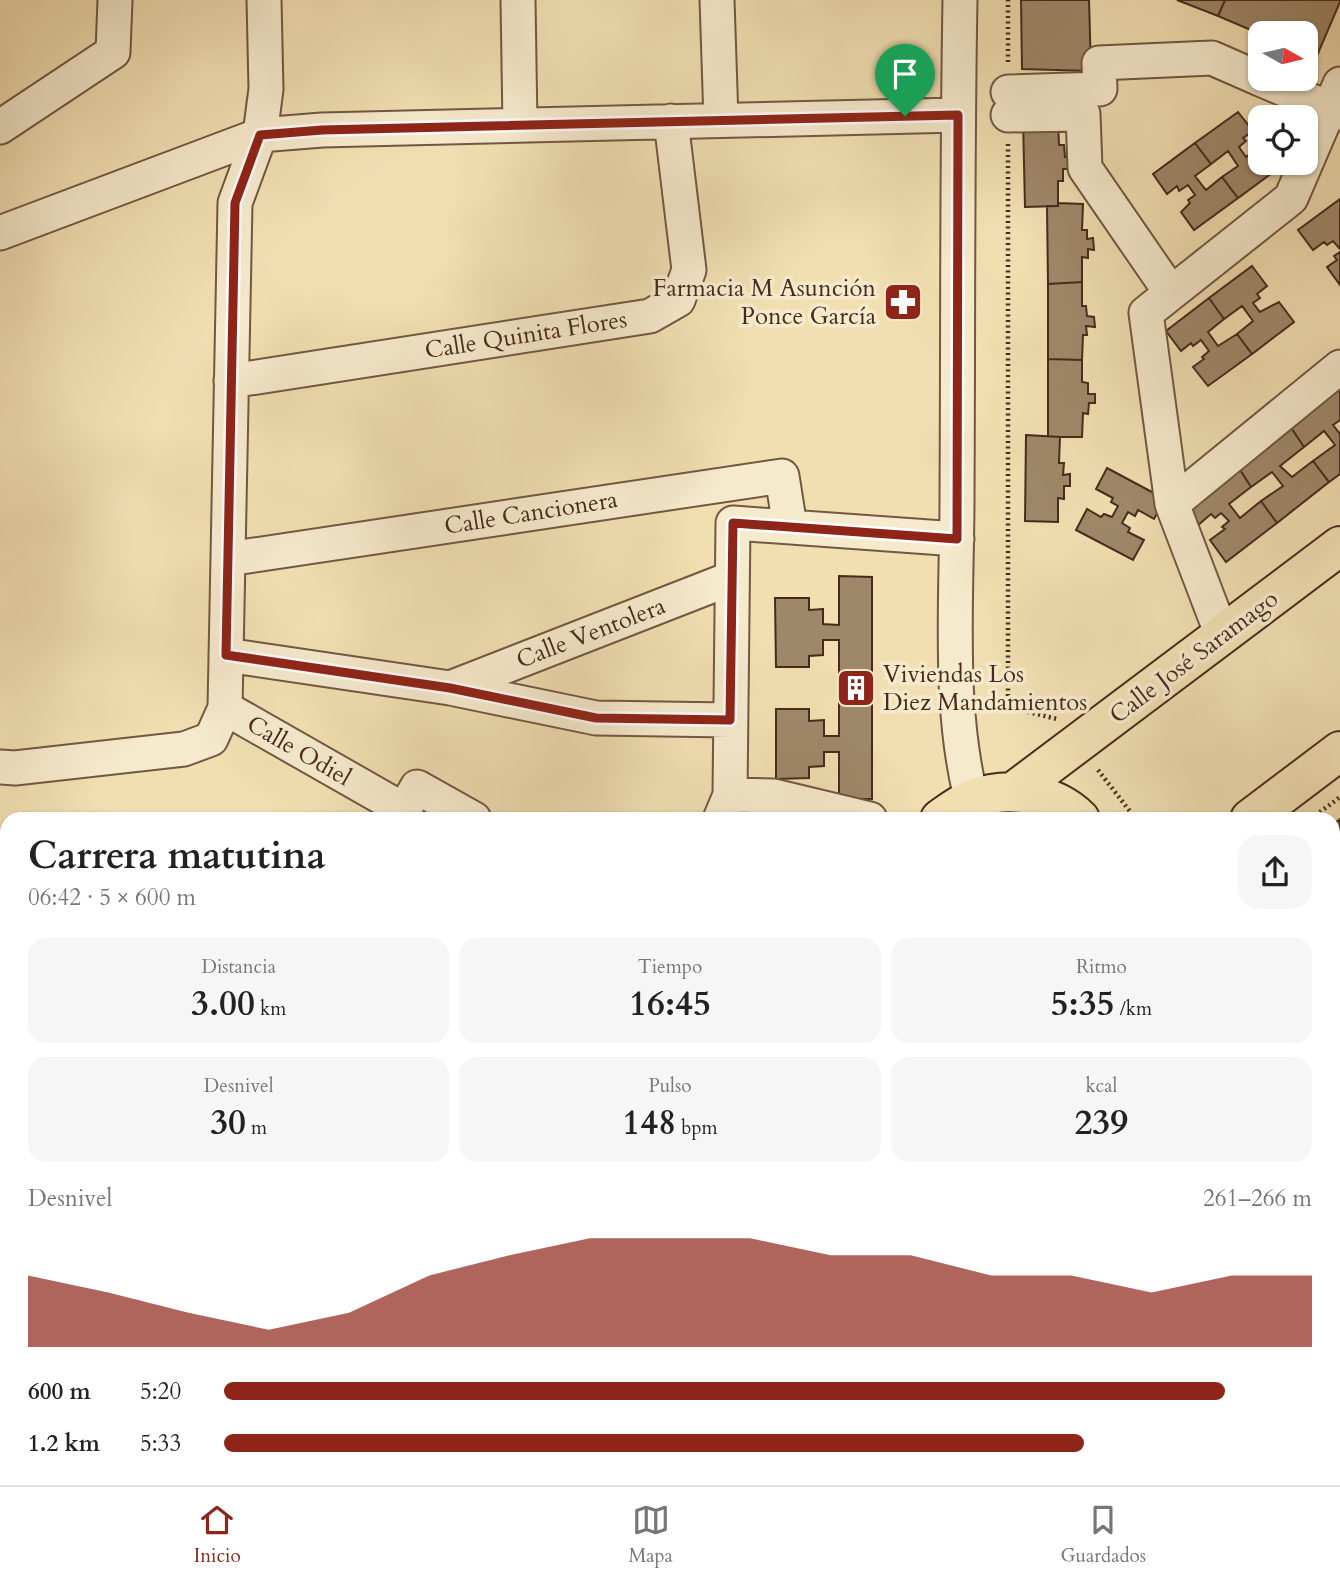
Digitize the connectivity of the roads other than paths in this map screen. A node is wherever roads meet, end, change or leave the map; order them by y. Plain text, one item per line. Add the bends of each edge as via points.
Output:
1 (115, 0) edge
2 (264, 0) edge
3 (518, 0) edge
4 (717, 0) edge
5 (960, 0) edge
6 (1248, 74) edge
7 (1300, 91) edge
8 (1336, 102) edge
9 (958, 115) junction
10 (721, 120) junction
11 (671, 121) junction
12 (520, 125) junction
13 (0, 127) edge
14 (260, 135) junction
15 (0, 233) edge
16 (1171, 293) junction
17 (1340, 367) edge
18 (231, 382) junction
19 (1172, 504) junction
20 (789, 527) junction
21 (957, 539) junction
22 (1340, 546) edge
23 (228, 559) junction
24 (732, 578) junction
25 (1222, 635) junction
26 (226, 655) junction
27 (450, 688) junction
28 (225, 708) junction
29 (730, 720) junction
30 (1340, 751) edge
31 (0, 767) edge
32 (1013, 792) junction
33 (725, 807) edge
34 (462, 812) edge
35 (841, 812) edge
36 (963, 812) edge
37 (965, 812) edge
38 (1069, 812) edge
39 (1259, 812) edge

1 - 13 street via 113,52
2 - 14 street via 266,89
3 - 12 street
4 - 10 street
5 - 9 street
6 - 16 street via 1212,58 1100,63 1100,89 1008,103 1083,114 1085,168
7 - 8 street
8 - 16 street via 1291,198
9 - 10 street
9 - 21 street
10 - 11 street
11 - 12 street
11 - 18 street, Calle Quinita Flores via 689,270 678,300 650,316
12 - 14 street
14 - 15 street
14 - 18 street via 235,203
16 - 19 street via 1146,313
17 - 19 street
18 - 23 street
19 - 25 street
20 - 21 street
20 - 23 street, Calle Cancionera via 782,476
20 - 24 street via 733,523
21 - 36 street
22 - 25 main road, Calle José Saramago
23 - 26 street
24 - 27 street, Calle Ventolera
24 - 29 street
25 - 32 main road, Calle José Saramago
26 - 27 street
26 - 28 street
27 - 29 street via 596,718
28 - 31 street via 211,739 184,749
28 - 34 street, Calle Odiel via 404,810 417,787
29 - 33 street
30 - 39 main road
32 - 37 main road via 996,793
32 - 38 main road via 1049,799
33 - 35 street via 774,796

